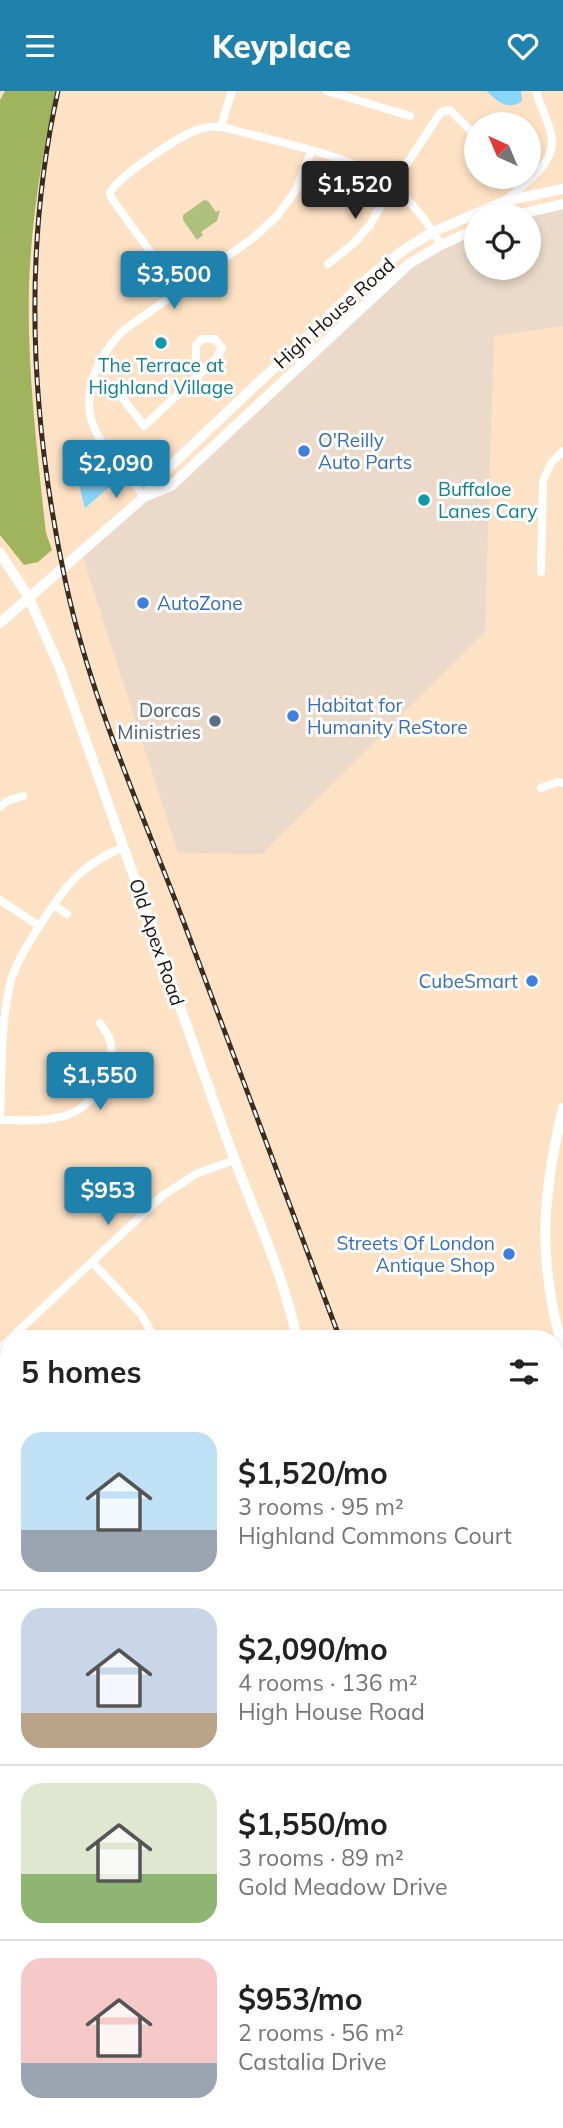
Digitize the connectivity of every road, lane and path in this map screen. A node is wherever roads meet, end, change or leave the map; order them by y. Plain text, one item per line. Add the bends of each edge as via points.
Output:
1 (232, 91) edge
2 (327, 91) edge
3 (536, 91) edge
4 (411, 116) dead end
5 (464, 124) edge
6 (221, 126) junction
7 (311, 152) junction
8 (392, 186) junction
9 (563, 189) edge
10 (505, 201) junction
11 (563, 204) edge
12 (541, 209) edge
13 (433, 232) junction
14 (464, 234) edge
15 (441, 245) junction
16 (328, 264) dead end
17 (178, 291) junction
18 (202, 372) dead end
19 (92, 381) junction
20 (563, 451) edge
21 (144, 496) junction
22 (0, 553) edge
23 (541, 572) dead end
24 (28, 596) junction
25 (0, 622) edge
26 (563, 783) edge
27 (541, 788) dead end
28 (23, 796) dead end
29 (0, 807) edge
30 (123, 847) junction
31 (0, 900) edge
32 (54, 905) junction
33 (67, 914) dead end
34 (39, 926) junction
35 (2, 1020) edge
36 (100, 1023) dead end
37 (563, 1108) edge
38 (0, 1120) edge
39 (234, 1160) junction
40 (92, 1262) junction
41 (19, 1330) edge
42 (150, 1330) edge
43 (294, 1330) edge
44 (558, 1330) edge

1 - 6 street
2 - 4 street
3 - 10 street via 552,147 541,169
5 - 8 street via 452,111 443,110
6 - 7 street
6 - 17 street via 197,129 182,137 118,180 111,190 112,199
7 - 8 street via 363,168
7 - 17 street via 296,190 278,216
8 - 13 street
8 - 16 street via 362,235
9 - 10 main road, High House Road
10 - 13 main road, High House Road
11 - 12 main road
13 - 15 street
13 - 21 main road, High House Road via 375,272
14 - 15 main road, High House Road
15 - 21 main road, High House Road via 392,278 171,487
17 - 19 street via 118,337 100,359
18 - 19 street via 144,426 114,387
19 - 21 street via 89,401 94,428
20 - 23 street via 543,481
21 - 24 main road, High House Road
22 - 24 main road, Old Apex Road
24 - 25 main road, High House Road
24 - 30 main road, Old Apex Road via 60,668
26 - 27 street
28 - 29 street
30 - 32 street via 83,869
30 - 39 main road, Old Apex Road
31 - 34 street
32 - 33 street
32 - 34 street
34 - 35 street via 12,977
35 - 38 street
36 - 38 street via 110,1039 109,1068 89,1102 56,1118
37 - 44 main road via 547,1184 544,1225 547,1276
39 - 40 street via 170,1190
39 - 43 main road, Old Apex Road
40 - 41 street
40 - 42 street via 141,1314

